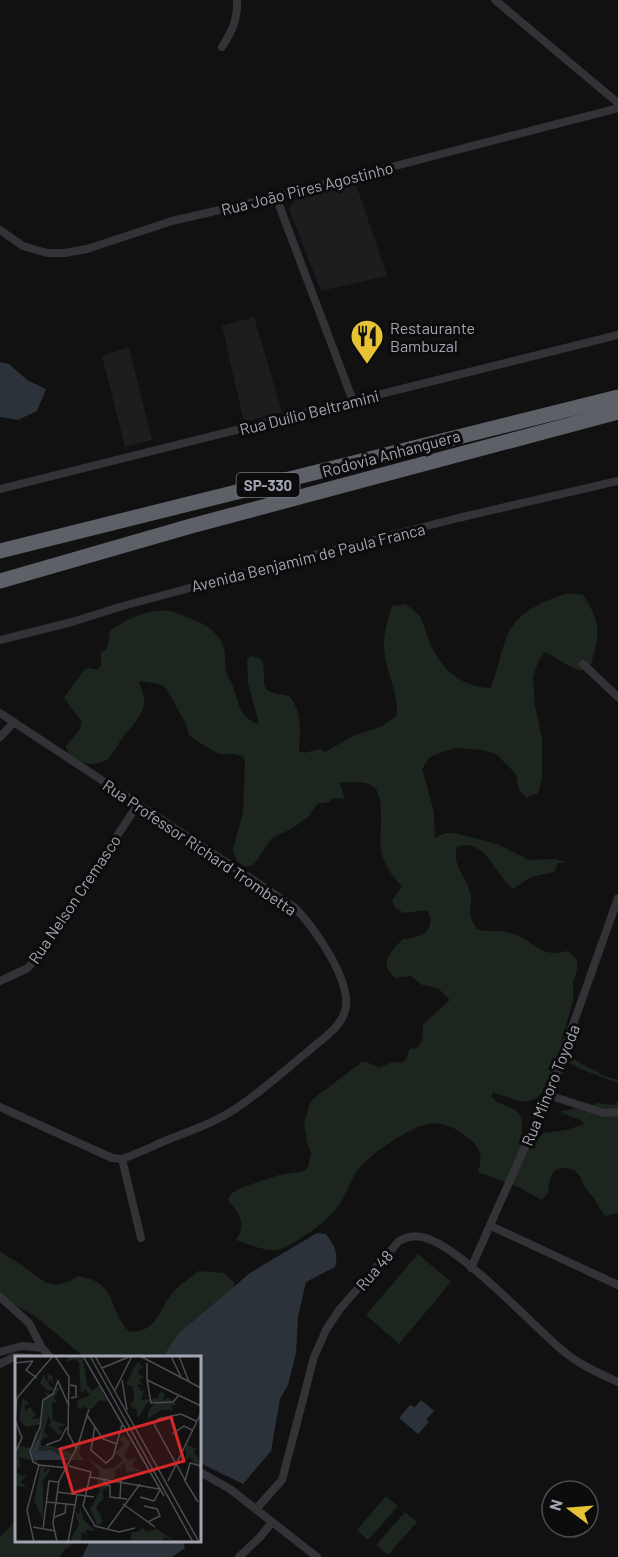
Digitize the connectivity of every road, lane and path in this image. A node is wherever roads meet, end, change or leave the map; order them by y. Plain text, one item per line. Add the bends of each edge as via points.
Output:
1 (237, 0) edge
2 (495, 0) edge
3 (222, 47) dead end
4 (618, 103) edge
5 (618, 108) edge
6 (276, 198) junction
7 (0, 230) edge
8 (618, 335) edge
9 (618, 397) edge
10 (352, 401) junction
11 (618, 412) edge
12 (618, 481) edge
13 (0, 489) edge
14 (0, 551) edge
15 (0, 581) edge
16 (0, 640) edge
17 (583, 664) dead end
18 (618, 697) edge
19 (0, 713) edge
20 (14, 722) junction
21 (0, 737) edge
22 (138, 804) junction
23 (618, 898) edge
24 (0, 981) edge
25 (548, 1095) junction
26 (0, 1107) edge
27 (618, 1112) edge
28 (122, 1159) junction
29 (491, 1226) junction
30 (141, 1238) dead end
31 (471, 1268) junction
32 (618, 1285) edge
33 (0, 1297) edge
34 (42, 1348) junction
35 (0, 1352) edge
36 (49, 1356) edge
37 (15, 1357) edge
38 (0, 1364) edge
39 (618, 1382) edge
40 (201, 1473) edge
41 (256, 1509) junction
42 (272, 1522) junction
43 (239, 1557) edge
44 (316, 1557) edge

1 - 3 street via 234,29
2 - 4 street
5 - 6 street, Rua João Pires Agostinho
6 - 7 street, Rua João Pires Agostinho via 172,221 65,253 22,246
6 - 10 street
8 - 10 street, Rua Duílio Beltramini
9 - 14 highway, Rodovia Anhanguera / SP-330
10 - 13 street, Rua Duílio Beltramini
11 - 15 highway, Rodovia Anhanguera / SP-330 via 191,525
12 - 16 street, Avenida Benjamim de Paula Franca via 458,518
17 - 18 street
19 - 20 street, Rua Professor Richard Trombetta
20 - 21 street
20 - 22 street, Rua Professor Richard Trombetta
22 - 24 street, Rua Nelson Cremasco via 43,949 28,968
22 - 28 street, Rua Professor Richard Trombetta via 275,893 306,918 338,968 346,989 346,1004 341,1020 324,1037 238,1107 210,1124
23 - 25 street, Rua Minoro Toyoda
25 - 27 street via 604,1113
25 - 29 street, Rua Minoro Toyoda
26 - 28 street via 112,1158
28 - 30 street
29 - 31 street, Rua Minoro Toyoda
29 - 32 street
31 - 39 street, Rua 48 via 563,1351
31 - 41 street, Rua 48 via 444,1247 421,1236 399,1240 326,1330 314,1357 282,1480
33 - 34 street via 29,1323
34 - 35 street via 22,1346
34 - 36 street
37 - 38 street
40 - 41 street
41 - 42 street
42 - 43 street
42 - 44 street

